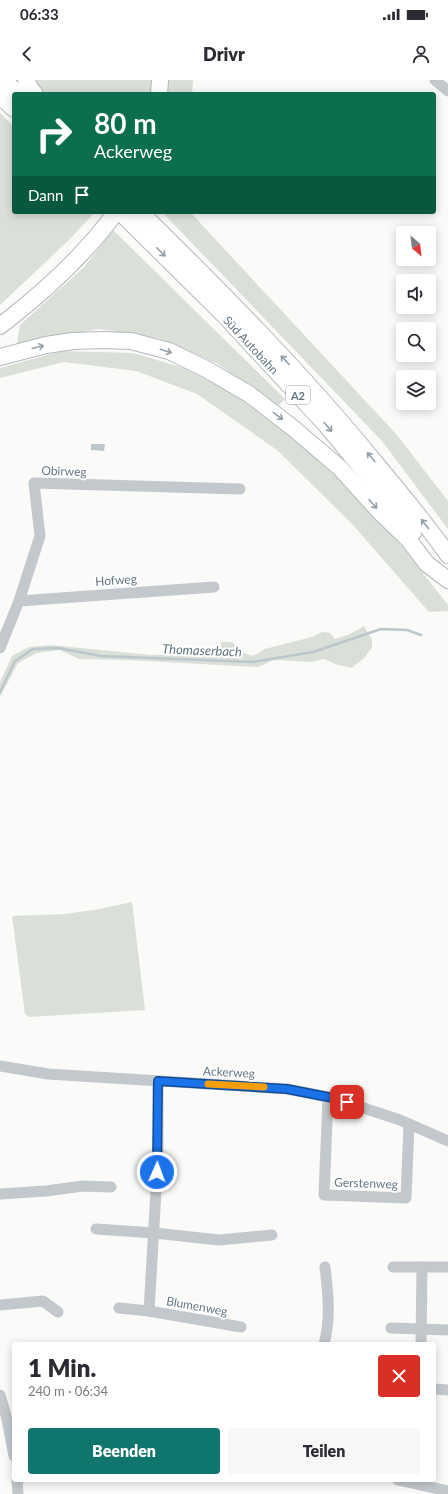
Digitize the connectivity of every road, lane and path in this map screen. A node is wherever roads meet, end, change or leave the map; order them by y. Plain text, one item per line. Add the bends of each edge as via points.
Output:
1 (4, 80) edge
2 (26, 80) edge
3 (160, 80) edge
4 (170, 80) edge
5 (435, 80) edge
6 (448, 91) edge
7 (16, 92) edge
8 (33, 92) edge
9 (159, 92) edge
10 (170, 92) edge
11 (0, 96) edge
12 (12, 107) edge
13 (102, 214) edge
14 (114, 214) edge
15 (138, 216) edge
16 (0, 313) edge
17 (0, 326) edge
18 (0, 357) edge
19 (240, 489) dead end
20 (448, 555) edge
21 (448, 580) edge
22 (214, 587) dead end
23 (19, 601) junction
24 (0, 648) edge
25 (0, 1066) edge
26 (158, 1081) junction
27 (328, 1097) junction
28 (409, 1124) junction
29 (448, 1141) edge
30 (111, 1187) dead end
31 (0, 1194) edge
32 (96, 1229) dead end
33 (154, 1233) junction
34 (272, 1235) dead end
35 (326, 1267) dead end
36 (393, 1267) dead end
37 (422, 1267) junction
38 (448, 1267) edge
39 (0, 1305) edge
40 (119, 1308) dead end
41 (149, 1311) junction
42 (58, 1312) dead end
43 (241, 1327) dead end
44 (391, 1328) dead end
45 (421, 1329) junction
46 (448, 1330) edge
47 (324, 1342) edge
48 (420, 1342) edge
49 (436, 1389) edge
50 (448, 1390) edge
51 (0, 1395) edge
52 (11, 1419) edge
53 (12, 1431) edge
54 (17, 1482) edge
55 (407, 1482) edge
56 (448, 1491) edge
57 (18, 1494) edge

1 - 7 highway
2 - 8 highway
3 - 9 highway
4 - 10 highway
5 - 6 street
11 - 12 highway
13 - 16 highway via 66,258
14 - 17 highway via 68,268
20 -> 15 highway, Süd Autobahn / A2 via 396,487 338,418 236,306
15 -> 21 highway, Süd Autobahn / A2 via 224,315 326,425 384,495
18 -> 21 highway via 73,341 131,341 169,352 206,369 249,394 335,463 408,539 427,564
19 - 23 street, Obirweg via 34,483 40,536
22 - 23 street, Hofweg
23 - 24 street, Obirweg
25 - 26 street, Ackerweg via 48,1074
26 - 27 street, Ackerweg via 287,1089
26 - 33 street, Blumenweg
27 - 28 street, Ackerweg
27 - 28 street, Gerstenweg via 324,1195 406,1198
28 - 29 street, Ackerweg
30 - 31 street via 83,1186
32 - 33 street
33 - 34 street via 219,1240
33 - 41 street, Blumenweg
35 - 47 street via 328,1322
36 - 37 street
37 - 38 street
37 - 45 street
39 - 42 street via 43,1301
40 - 41 street, Blumenweg
41 - 43 street, Blumenweg
44 - 45 street
45 - 46 street
45 - 48 street
49 - 50 street
51 - 52 street
52 - 53 street
54 - 57 street
55 - 56 street

